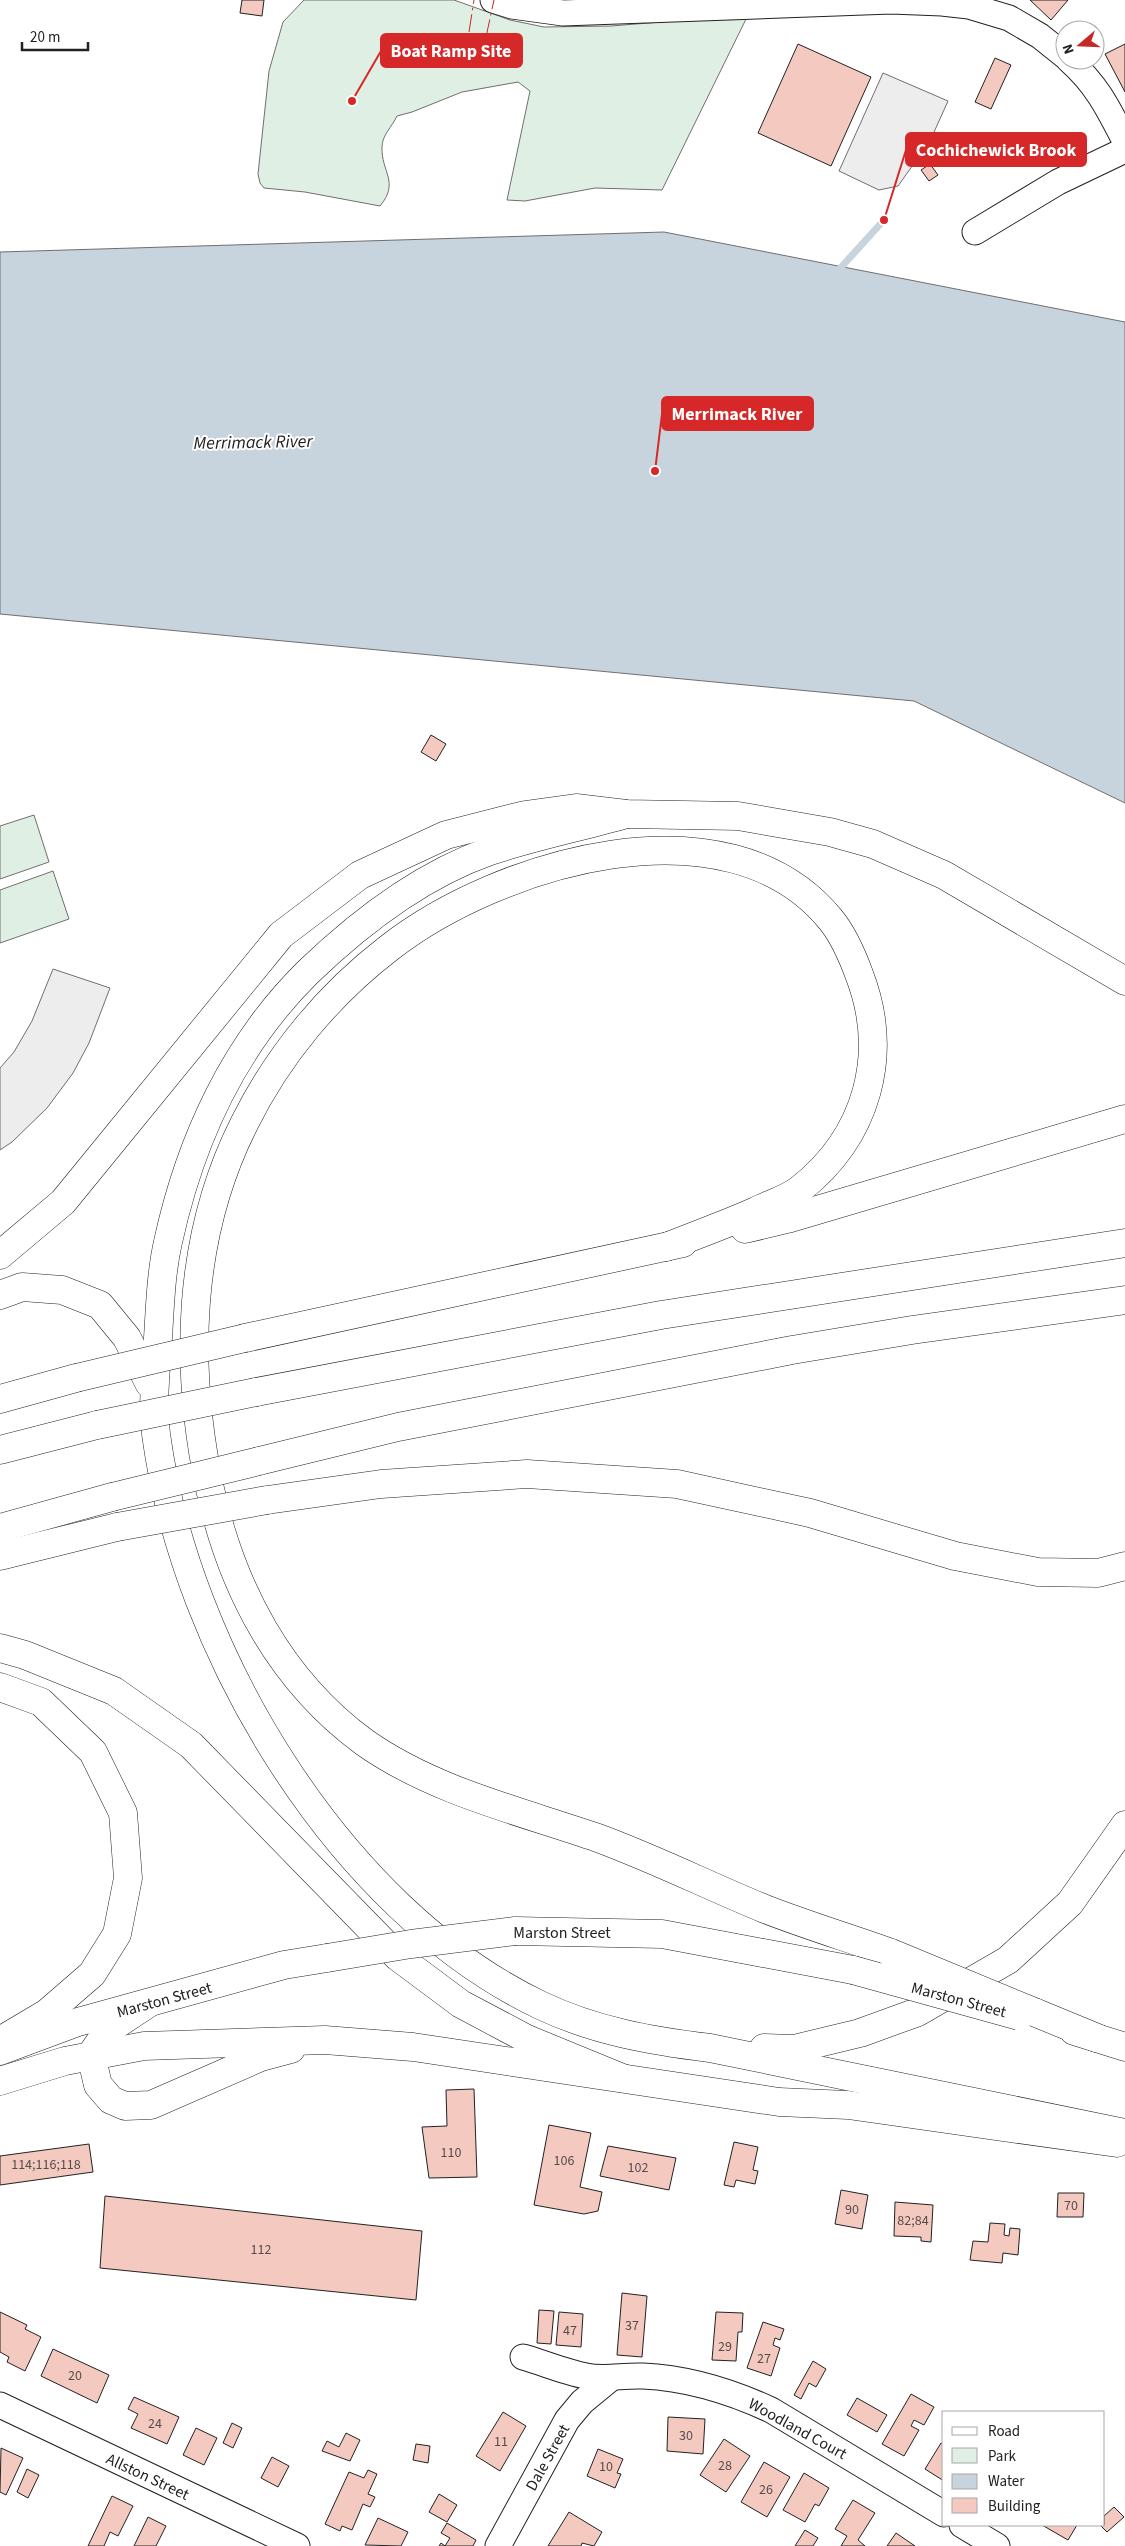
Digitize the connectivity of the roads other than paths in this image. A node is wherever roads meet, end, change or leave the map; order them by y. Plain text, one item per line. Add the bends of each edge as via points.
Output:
1 (493, 0) edge
2 (1055, 48) edge
3 (1080, 70) edge
4 (1125, 141) edge
5 (1125, 150) edge
6 (975, 232) dead end
7 (626, 814) junction
8 (1125, 981) edge
9 (1125, 1120) edge
10 (1125, 1243) edge
11 (666, 1247) junction
12 (0, 1255) edge
13 (0, 1295) edge
14 (1125, 1300) edge
15 (154, 1394) junction
16 (0, 1399) edge
17 (0, 1450) edge
18 (0, 1528) edge
19 (0, 1556) edge
20 (1125, 1566) edge
21 (0, 1648) edge
22 (0, 1687) edge
23 (1125, 1825) edge
24 (148, 2003) junction
25 (1029, 2014) junction
26 (325, 2040) junction
27 (0, 2041) edge
28 (1125, 2047) edge
29 (710, 2048) junction
30 (0, 2051) edge
31 (92, 2055) junction
32 (622, 2078) junction
33 (0, 2081) edge
34 (1125, 2133) edge
35 (1125, 2144) edge
36 (523, 2357) dead end
37 (610, 2379) junction
38 (0, 2405) edge
39 (942, 2513) edge
40 (964, 2526) edge
41 (296, 2546) edge
42 (498, 2546) edge
43 (998, 2546) edge

1 - 2 street via 564,13 891,1 969,6 1009,18
3 - 4 street via 1089,78
5 - 6 street via 1058,182
7 - 8 main road via 738,816 830,832 872,844 944,875
7 - 12 main road via 576,808 525,815 446,835 360,875 281,935 63,1202
7 - 15 main road via 486,853 413,889 334,948 291,991 258,1031 214,1102 184,1185 163,1272
9 - 11 main road via 787,1219
10 - 17 main road, bridge via 661,1315 333,1376 97,1425
11 - 16 main road, bridge via 245,1338
11 - 25 main road, bridge via 795,1194 826,1166 850,1133 867,1096 873,1056 872,1017 852,953 834,924 814,901 781,878 749,863 717,855 662,851 594,858 511,881 451,908 393,944 322,1009 286,1054 242,1127 210,1210 198,1281 194,1376 201,1446 222,1537 236,1577 268,1638 297,1677 326,1709 372,1746 442,1784 643,1855 765,1908 891,1953
13 - 15 main road via 22,1287 62,1290 100,1305 128,1338
14 - 18 main road, bridge via 792,1350 398,1427
15 - 29 main road via 156,1434 169,1500 206,1622 266,1736 332,1831 411,1917 466,1962 537,2004 610,2030 661,2042
19 - 20 main road, bridge via 117,1527 267,1500 381,1484 527,1474 677,1484 810,1513 955,1556 1038,1572 1098,1573
21 - 32 main road via 114,1691 191,1745 398,1958 461,2004 510,2030
22 - 27 main road via 41,1702 93,1752 123,1813 128,1878 117,1934 92,1974 47,2012
23 - 29 main road via 1070,1903 1008,1960 918,2012 860,2033 794,2049
24 - 25 main road, Marston Street, bridge via 284,1965 515,1931 662,1934 853,1970
24 - 30 main road, Marston Street via 78,2022
24 - 31 main road via 108,2030
25 - 28 main road
26 - 31 main road via 144,2046
26 - 31 main road via 261,2058 151,2105 125,2106 111,2100 98,2085
26 - 32 main road via 413,2047
29 - 34 main road
31 - 33 main road
32 - 35 main road via 779,2102 848,2105
36 - 37 street, Woodland Court via 585,2376
37 - 39 street, Woodland Court via 639,2375 666,2377 746,2398
37 - 42 street, Dale Street via 582,2402 568,2420
38 - 41 street, Allston Street
40 - 43 street

